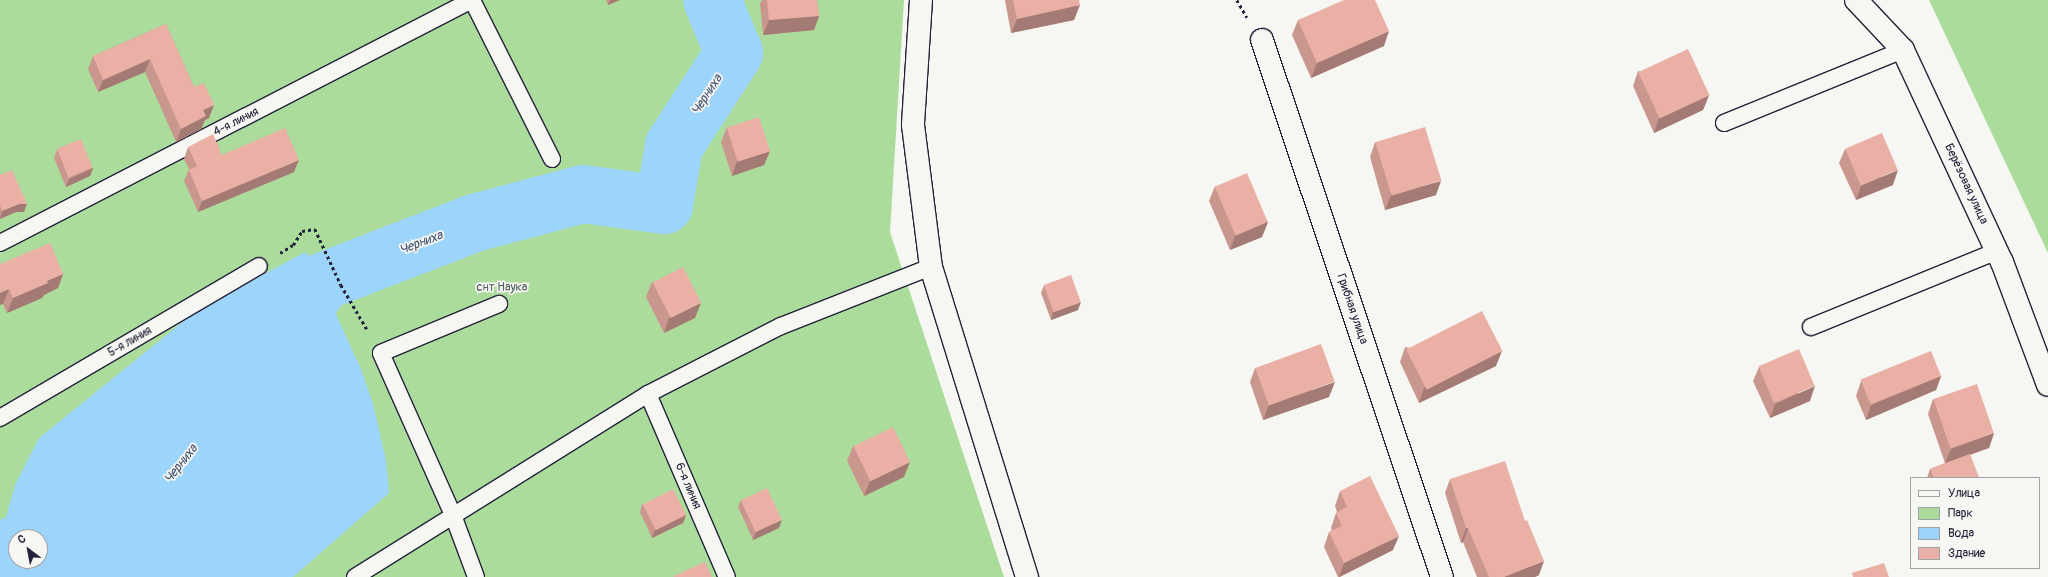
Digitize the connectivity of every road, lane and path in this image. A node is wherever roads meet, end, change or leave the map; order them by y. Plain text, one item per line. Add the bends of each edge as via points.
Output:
1 (472, 0) edge
2 (921, 0) edge
3 (1856, 0) edge
4 (1262, 40) dead end
5 (1902, 50) junction
6 (1724, 123) dead end
7 (552, 159) dead end
8 (0, 243) edge
9 (1997, 251) junction
10 (259, 266) joint
11 (931, 267) junction
12 (499, 304) dead end
13 (1811, 328) dead end
14 (381, 353) junction
15 (2048, 385) edge
16 (648, 394) junction
17 (0, 418) edge
18 (454, 514) junction
19 (355, 577) edge
20 (476, 577) edge
21 (727, 577) edge
22 (1028, 577) edge
23 (1442, 577) edge

1 - 7 lane
1 - 8 lane, 4-я линия
2 - 11 street via 913,125
3 - 5 street, Берёзовая улица
4 - 23 street, Грибная улица
5 - 6 lane
5 - 9 street, Берёзовая улица
9 - 13 lane
9 - 15 street, Берёзовая улица
10 - 14 path via 293,245 302,230 314,229 341,285
10 - 17 lane, 5-я линия
11 - 16 lane via 781,326
11 - 22 street
12 - 14 lane
14 - 18 lane
16 - 18 lane
16 - 21 lane, 6-я линия
18 - 19 lane
18 - 20 lane

